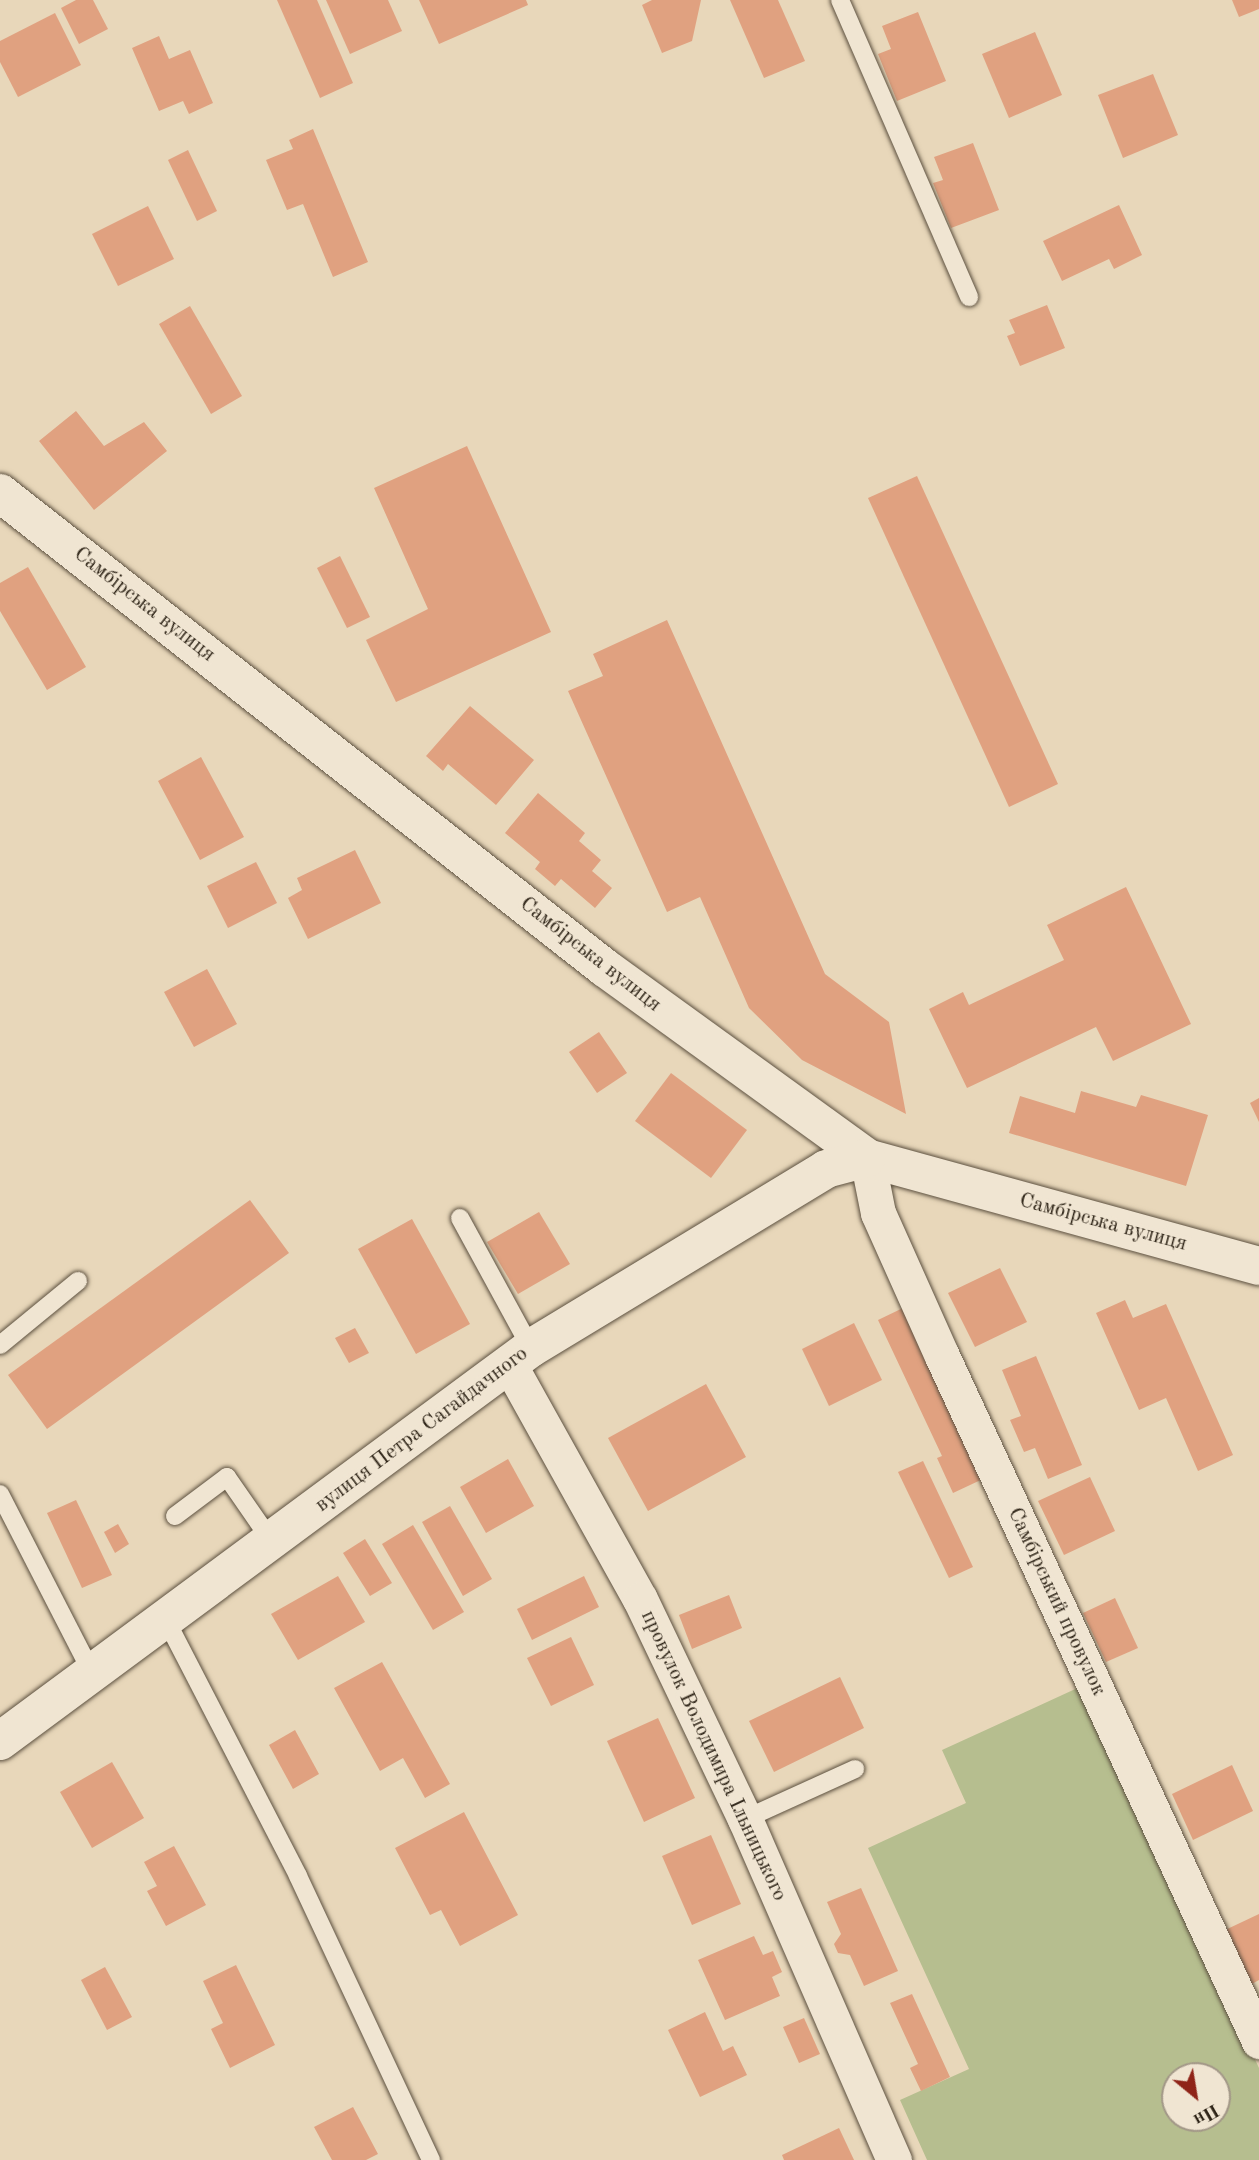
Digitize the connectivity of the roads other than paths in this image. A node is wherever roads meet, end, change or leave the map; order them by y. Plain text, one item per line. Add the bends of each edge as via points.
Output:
1 (840, 0) edge
2 (969, 297) dead end
3 (0, 493) edge
4 (867, 1158) junction
5 (460, 1218) dead end
6 (1259, 1266) edge
7 (78, 1280) dead end
8 (0, 1345) edge
9 (520, 1356) junction
10 (0, 1494) edge
11 (175, 1516) dead end
12 (272, 1542) junction
13 (164, 1618) junction
14 (92, 1673) junction
15 (4, 1731) edge
16 (855, 1769) dead end
17 (746, 1819) junction
18 (1259, 2041) edge
19 (431, 2160) edge
20 (894, 2160) edge

1 - 2 lane
3 - 4 main road, Самбірська вулиця via 605,968
4 - 6 main road, Самбірська вулиця
4 - 9 main road, вулиця Петра Сагайдачного via 826,1169
4 - 18 street, Самбірський провулок via 878,1213 936,1344
5 - 9 lane
7 - 8 lane
9 - 12 main road, вулиця Петра Сагайдачного
9 - 17 street, провулок Володимира Ільницького
10 - 14 lane
11 - 12 lane via 227,1477
12 - 13 main road, вулиця Петра Сагайдачного
13 - 14 main road, вулиця Петра Сагайдачного
13 - 19 lane via 298,1876
14 - 15 main road, вулиця Петра Сагайдачного
16 - 17 lane
17 - 20 street, провулок Володимира Ільницького

